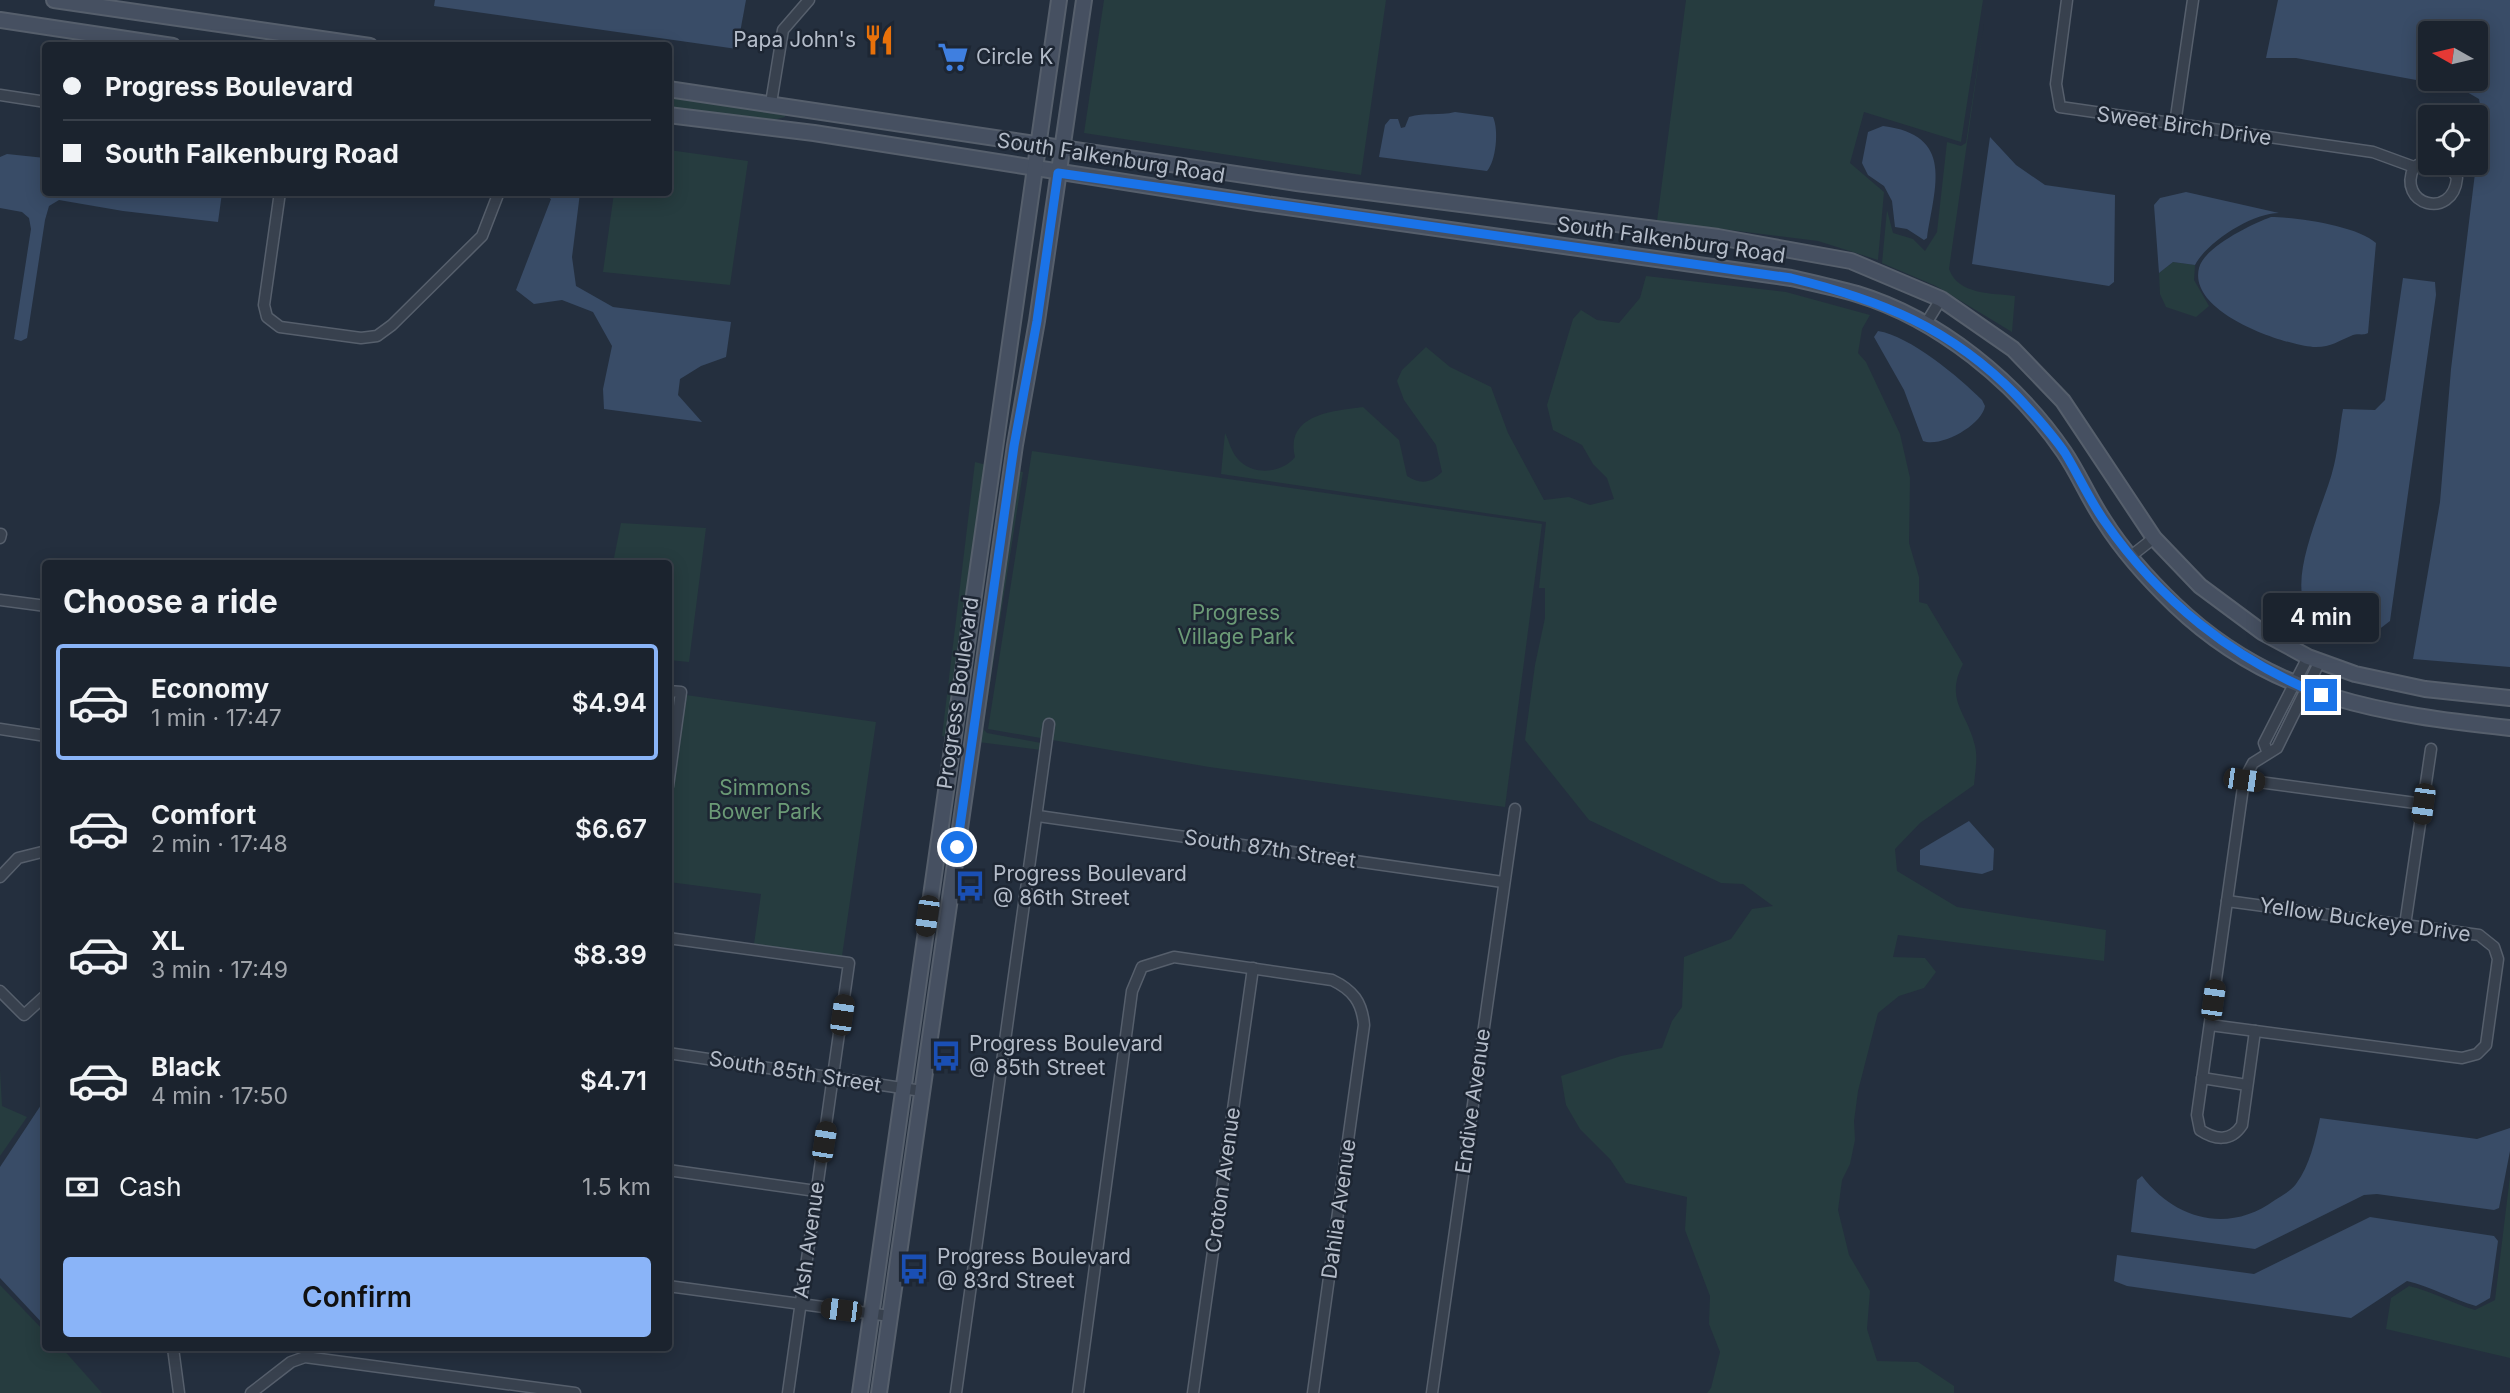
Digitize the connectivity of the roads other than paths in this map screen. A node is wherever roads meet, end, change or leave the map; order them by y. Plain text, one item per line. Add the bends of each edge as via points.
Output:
1 (54, 0) edge
2 (809, 0) edge
3 (1059, 0) edge
4 (1084, 0) edge
5 (2067, 0) edge
6 (2193, 0) edge
7 (0, 20) edge
8 (146, 42) edge
9 (343, 42) edge
10 (672, 90) edge
11 (0, 95) edge
12 (42, 101) edge
13 (771, 103) junction
14 (672, 115) edge
15 (2175, 124) junction
16 (1039, 144) junction
17 (1062, 149) junction
18 (2418, 165) edge
19 (2414, 167) junction
20 (1036, 168) junction
21 (1058, 173) junction
22 (2454, 175) edge
23 (280, 196) edge
24 (496, 196) edge
25 (1941, 299) junction
26 (1925, 325) junction
27 (2154, 538) junction
28 (2131, 556) junction
29 (979, 561) junction
30 (0, 600) edge
31 (42, 606) edge
32 (2314, 659) junction
33 (2301, 686) junction
34 (672, 691) edge
35 (2510, 698) edge
36 (976, 715) junction
37 (1049, 724) dead end
38 (2273, 727) junction
39 (2510, 728) edge
40 (0, 729) edge
41 (2285, 733) junction
42 (42, 735) edge
43 (952, 745) junction
44 (2431, 749) dead end
45 (2267, 751) junction
46 (672, 757) edge
47 (2244, 780) junction
48 (2423, 804) junction
49 (1515, 809) dead end
50 (1038, 816) junction
51 (937, 845) junction
52 (957, 847) junction
53 (42, 851) edge
54 (0, 877) edge
55 (1503, 882) junction
56 (2228, 901) junction
57 (2405, 925) junction
58 (672, 939) edge
59 (1253, 968) junction
60 (0, 990) edge
61 (42, 999) edge
62 (2210, 1025) junction
63 (2255, 1031) junction
64 (672, 1054) edge
65 (2202, 1077) junction
66 (833, 1078) junction
67 (2248, 1085) junction
68 (904, 1089) junction
69 (922, 1091) junction
70 (672, 1171) edge
71 (816, 1191) junction
72 (672, 1287) edge
73 (800, 1305) junction
74 (871, 1313) junction
75 (890, 1316) junction
76 (173, 1351) edge
77 (179, 1393) edge
78 (251, 1393) edge
79 (575, 1393) edge
80 (788, 1393) edge
81 (860, 1393) edge
82 (879, 1393) edge
83 (956, 1393) edge
84 (1078, 1393) edge
85 (1194, 1393) edge
86 (1313, 1393) edge
87 (1432, 1393) edge

1 - 9 street
2 - 13 street via 783,30
3 - 16 street, Progress Boulevard
4 - 17 street, Progress Boulevard
5 - 15 street, Sweet Birch Drive via 2056,84 2060,107
6 - 15 street
7 - 8 street
10 - 13 street, South Falkenburg Road
11 - 12 street
13 - 16 street, South Falkenburg Road
14 - 20 street, South Falkenburg Road
15 - 19 street, Sweet Birch Drive via 2373,152
16 - 17 street, South Falkenburg Road
16 - 20 street, Progress Boulevard
17 - 21 street, Progress Boulevard
17 - 25 street, South Falkenburg Road via 1792,248 1851,261
18 - 19 street
19 - 22 street via 2410,181 2415,195 2434,204 2447,199 2456,187
20 - 21 street, South Falkenburg Road
20 - 29 street, Progress Boulevard
21 - 26 street, South Falkenburg Road via 1791,278 1859,295
21 - 36 street, Progress Boulevard
23 - 24 street via 264,304 267,317 280,327 361,338 377,336 392,325 482,236
25 - 26 street
25 - 27 street, South Falkenburg Road via 2013,349 2063,401
26 - 28 street, South Falkenburg Road via 1954,343 2018,397 2064,452 2104,522
27 - 28 street
27 - 32 street, South Falkenburg Road via 2200,586 2262,632
28 - 33 street, South Falkenburg Road via 2176,606 2240,655
29 - 36 street via 982,588 967,699
29 - 43 street, Progress Boulevard
30 - 31 street
32 - 33 street
32 - 35 street, South Falkenburg Road via 2355,674 2425,689
33 - 38 street
33 - 39 street, South Falkenburg Road via 2336,701 2413,718
33 - 41 street
34 - 46 street via 681,692
36 - 43 street via 967,717
36 - 52 street, Progress Boulevard
37 - 50 street
38 - 41 street
38 - 45 street via 2264,743
40 - 42 street
41 - 45 street via 2277,748
43 - 51 street, Progress Boulevard
44 - 48 street
45 - 47 street via 2253,763
47 - 48 street
47 - 56 street
48 - 57 street
49 - 55 street, Endive Avenue
50 - 55 street, South 87th Street
50 - 83 street
51 - 52 street
51 - 68 street, Progress Boulevard
52 - 69 street, Progress Boulevard
53 - 54 street via 18,858
55 - 87 street, Endive Avenue
56 - 57 street, Yellow Buckeye Drive
56 - 62 street
57 - 63 street, Yellow Buckeye Drive via 2479,935 2494,947 2498,959 2486,1045 2477,1054 2462,1058
58 - 66 street, Ash Avenue via 849,963
59 - 84 street via 1174,957 1142,967 1132,991
59 - 85 street, Croton Avenue
59 - 86 street, Dahlia Avenue via 1316,976 1347,987 1357,999 1364,1025
60 - 61 street via 24,1015
62 - 63 street, Yellow Buckeye Drive
62 - 65 street
63 - 67 street
64 - 66 street, South 85th Street
65 - 67 street
65 - 67 street via 2197,1115 2200,1130 2225,1139 2242,1125
66 - 68 street, South 85th Street
66 - 71 street, Ash Avenue
68 - 69 street, South 85th Street
68 - 74 street, Progress Boulevard
69 - 75 street, Progress Boulevard
70 - 71 street
71 - 73 street, Ash Avenue
72 - 73 street
73 - 74 street
73 - 80 street, Ash Avenue
74 - 75 street
74 - 81 street, Progress Boulevard
75 - 82 street, Progress Boulevard
76 - 77 street
78 - 79 street via 291,1362 305,1357

